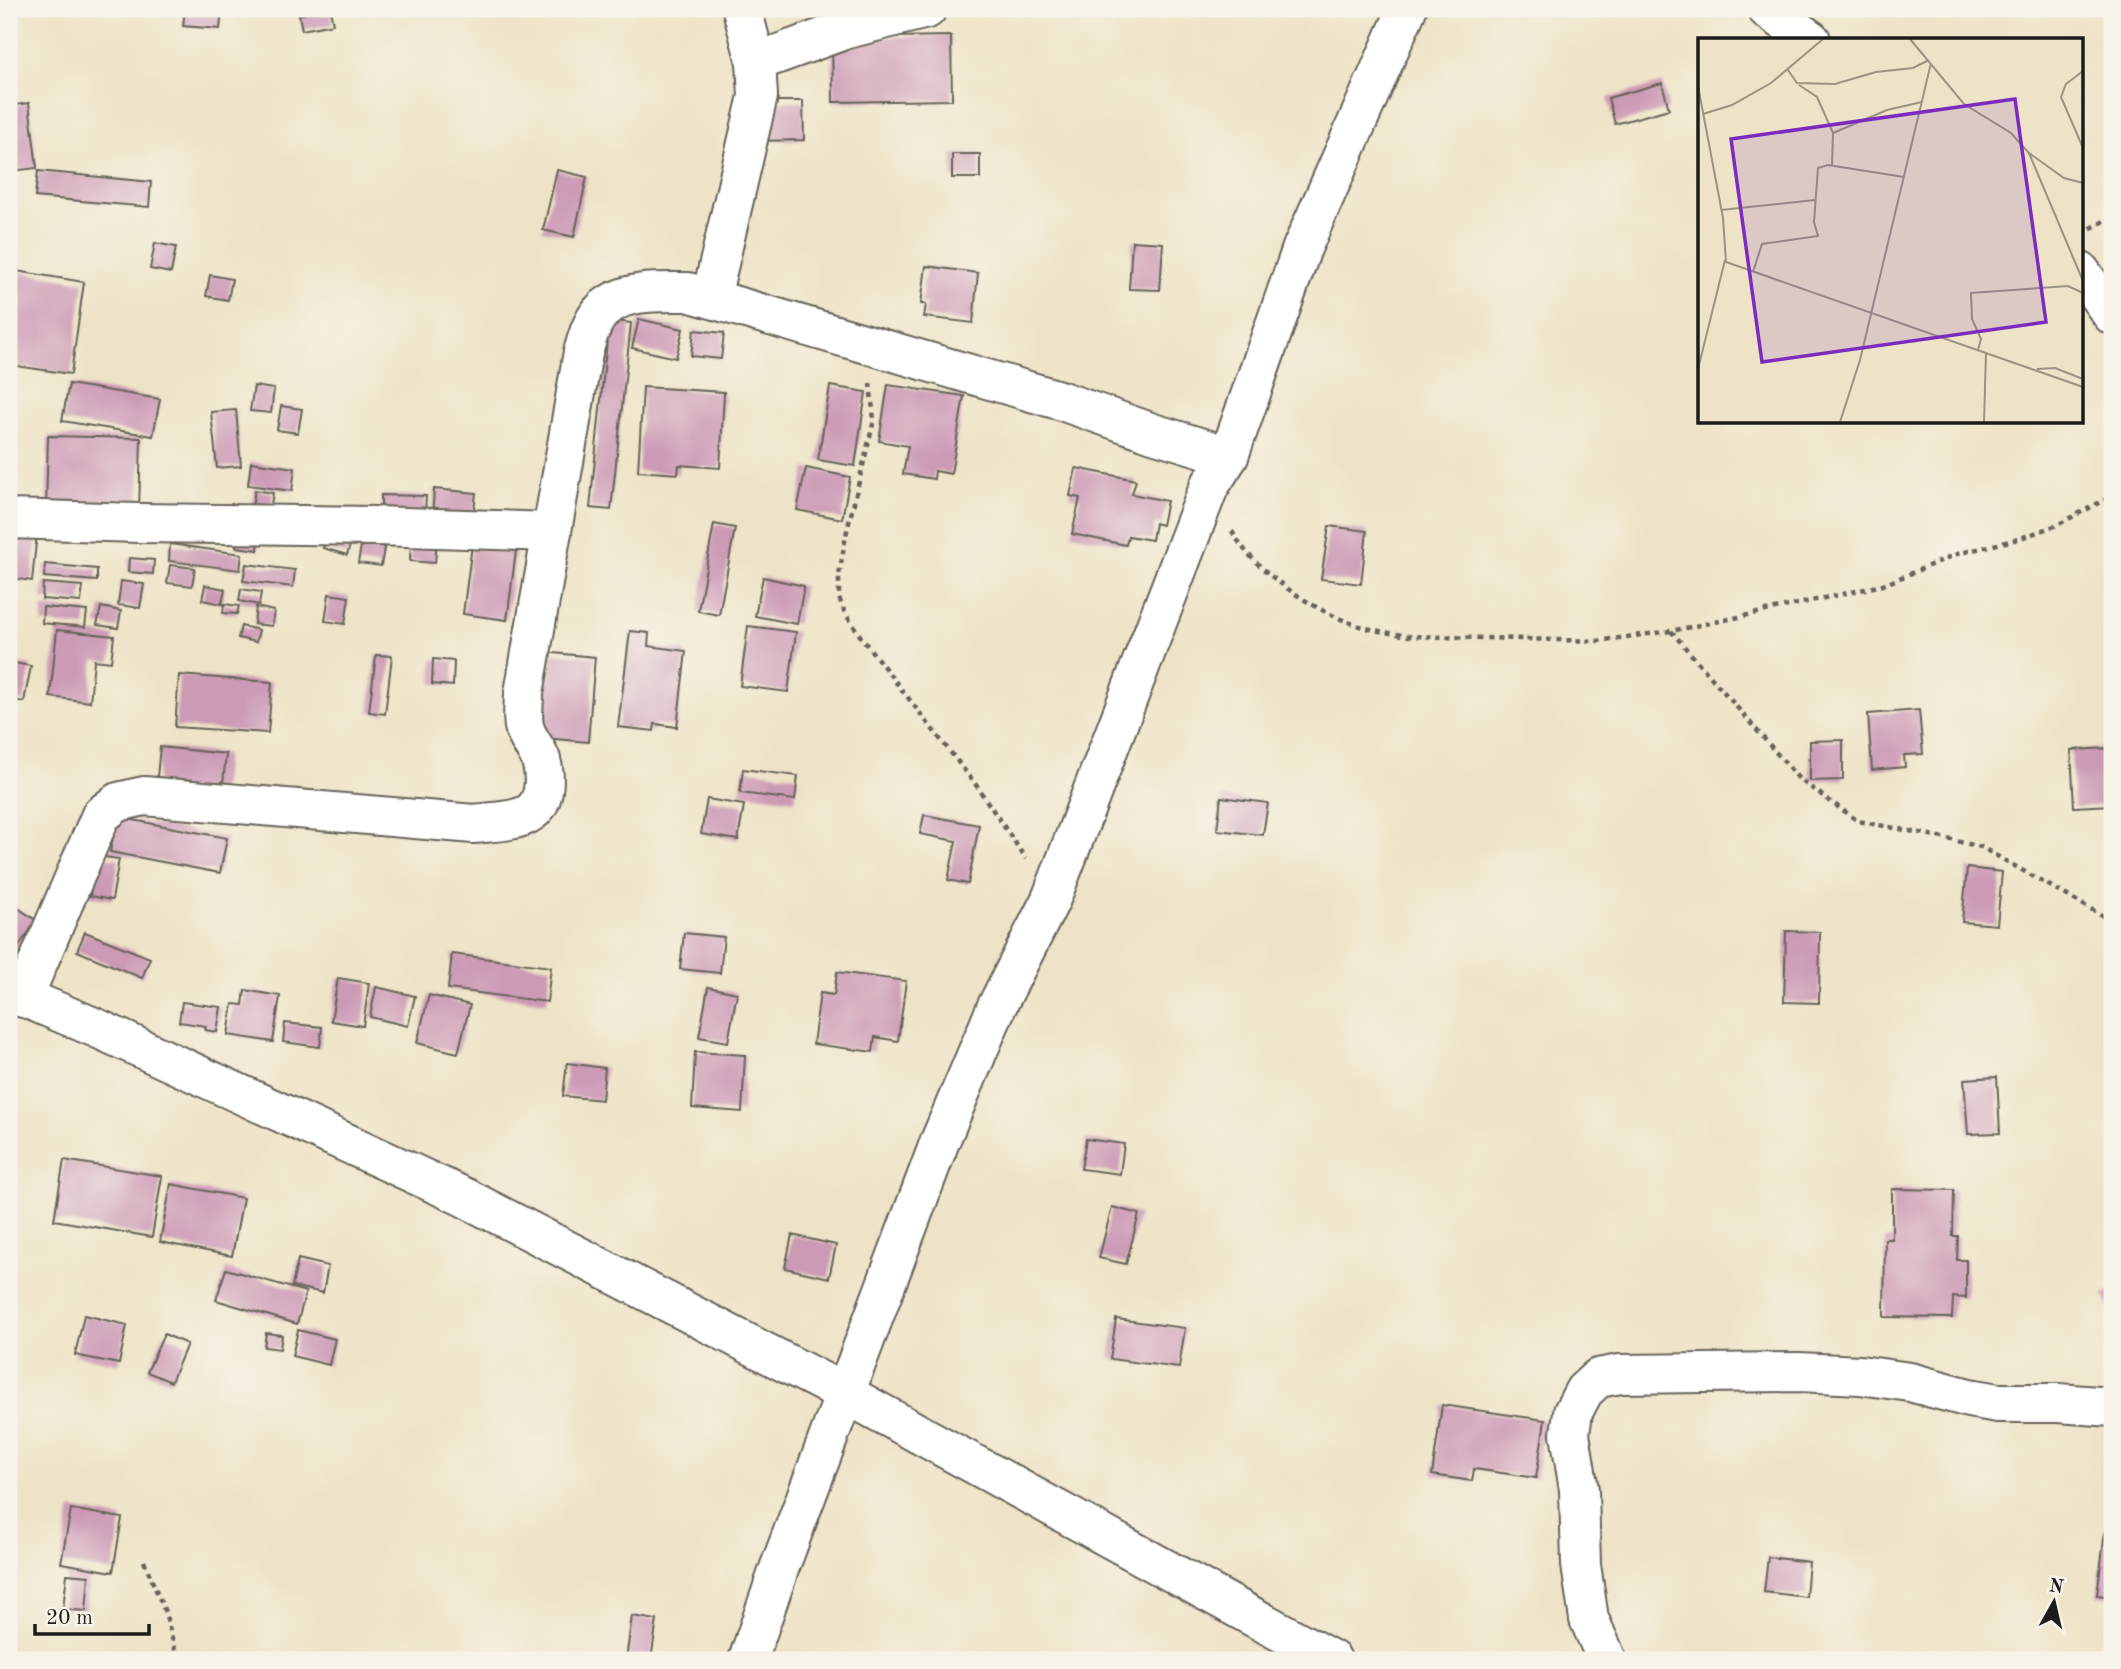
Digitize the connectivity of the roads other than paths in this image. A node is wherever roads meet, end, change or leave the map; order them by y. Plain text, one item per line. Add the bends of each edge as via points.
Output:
1 (742, 9) edge
2 (927, 9) edge
3 (1407, 9) edge
4 (1767, 9) edge
5 (1808, 38) edge
6 (756, 62) junction
7 (2082, 273) edge
8 (711, 298) junction
9 (2112, 314) edge
10 (1219, 471) junction
11 (9, 519) edge
12 (552, 532) junction
13 (16, 994) edge
14 (846, 1394) junction
15 (2112, 1407) edge
16 (748, 1660) edge
17 (1332, 1660) edge
18 (1607, 1660) edge

1 - 6 street
2 - 6 street via 847,29
3 - 10 street via 1302,248
4 - 5 street
6 - 8 street via 758,96
7 - 9 street
8 - 10 street via 1059,400 1153,433
8 - 12 street via 688,292 643,292 611,302 592,323
10 - 14 street via 1051,899 997,1006 940,1141
11 - 12 street
12 - 13 street via 523,723 546,782 528,814 474,824 144,796 118,802 101,815
13 - 14 street via 464,1197
14 - 16 street
14 - 17 street
15 - 18 street via 1998,1403 1860,1375 1620,1374 1598,1378 1584,1391 1573,1412 1570,1434 1589,1619

